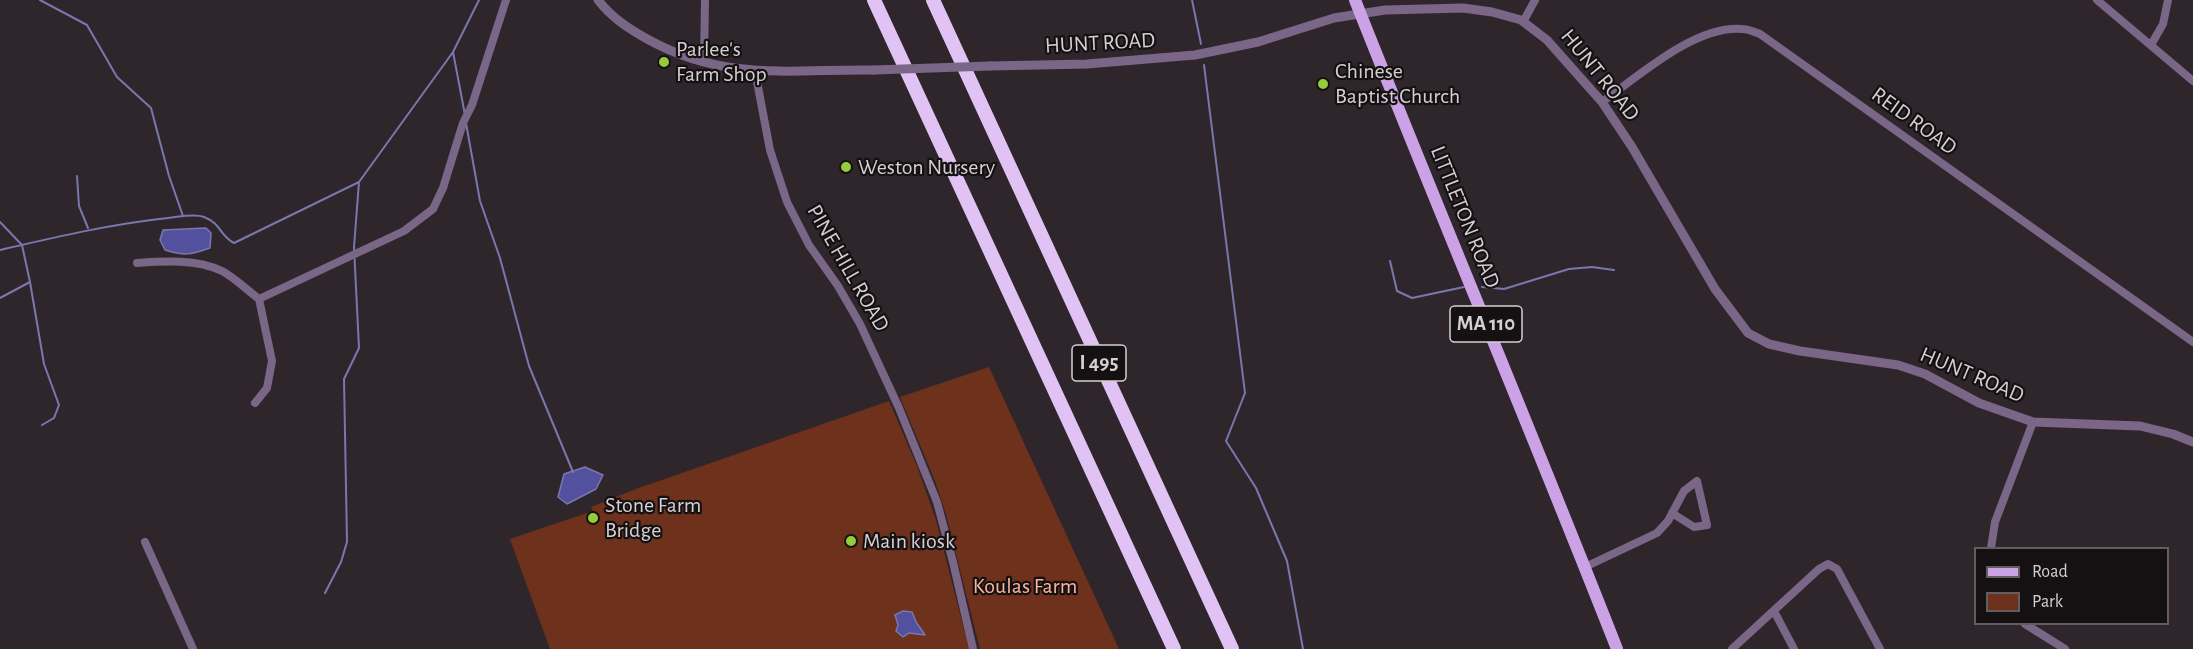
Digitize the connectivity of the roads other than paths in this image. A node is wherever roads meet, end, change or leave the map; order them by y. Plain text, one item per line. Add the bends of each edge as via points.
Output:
1 (506, 0) edge
2 (598, 0) edge
3 (705, 0) edge
4 (874, 0) edge
5 (933, 0) edge
6 (1356, 0) edge
7 (1535, 0) edge
8 (2097, 0) edge
9 (2168, 0) edge
10 (1360, 12) junction
11 (1524, 22) junction
12 (2151, 45) junction
13 (704, 62) junction
14 (755, 71) junction
15 (2193, 81) edge
16 (1602, 102) junction
17 (137, 262) dead end
18 (260, 299) junction
19 (2193, 342) edge
20 (255, 403) dead end
21 (2032, 422) junction
22 (2193, 442) edge
23 (1672, 513) junction
24 (144, 542) dead end
25 (1991, 547) edge
26 (1585, 567) junction
27 (1774, 610) junction
28 (2027, 625) edge
29 (193, 649) edge
30 (973, 649) edge
31 (1174, 649) edge
32 (1232, 649) edge
33 (1617, 649) edge
34 (1732, 649) edge
35 (1794, 649) edge
36 (1880, 649) edge
37 (2065, 649) edge

1 - 18 street via 433,209 404,231
2 - 13 street via 612,16 636,32 676,53
3 - 13 street
4 - 31 highway, I 495
5 - 32 highway, I 495
6 - 10 main road, LITTLETON ROAD / MA 110
7 - 11 street
8 - 12 street
9 - 12 street via 2163,24
10 - 11 street, HUNT ROAD via 1463,8
10 - 14 street, HUNT ROAD, bridge via 1258,42 1195,55 1106,63
10 - 26 main road, LITTLETON ROAD / MA 110
11 - 16 street, HUNT ROAD via 1548,40
12 - 15 street
13 - 14 street
14 - 30 street, PINE HILL ROAD via 770,150 787,202 809,245 860,324 933,491
16 - 19 street, REID ROAD via 1660,60 1696,40 1721,30 1744,29 1760,34
16 - 21 street, HUNT ROAD via 1715,289 1748,333 1770,344 1800,351 1877,361 1916,371 1978,403
17 - 18 street via 208,266 224,272
18 - 20 street via 272,361 267,388
21 - 22 street, HUNT ROAD via 2140,426
21 - 25 street via 1995,522
23 - 23 street via 1684,491 1697,481 1707,525 1694,528
23 - 26 street via 1657,533
24 - 29 street
26 - 33 main road, LITTLETON ROAD / MA 110
27 - 34 street
27 - 35 street
27 - 36 street via 1819,569 1828,564 1834,566
28 - 37 street

